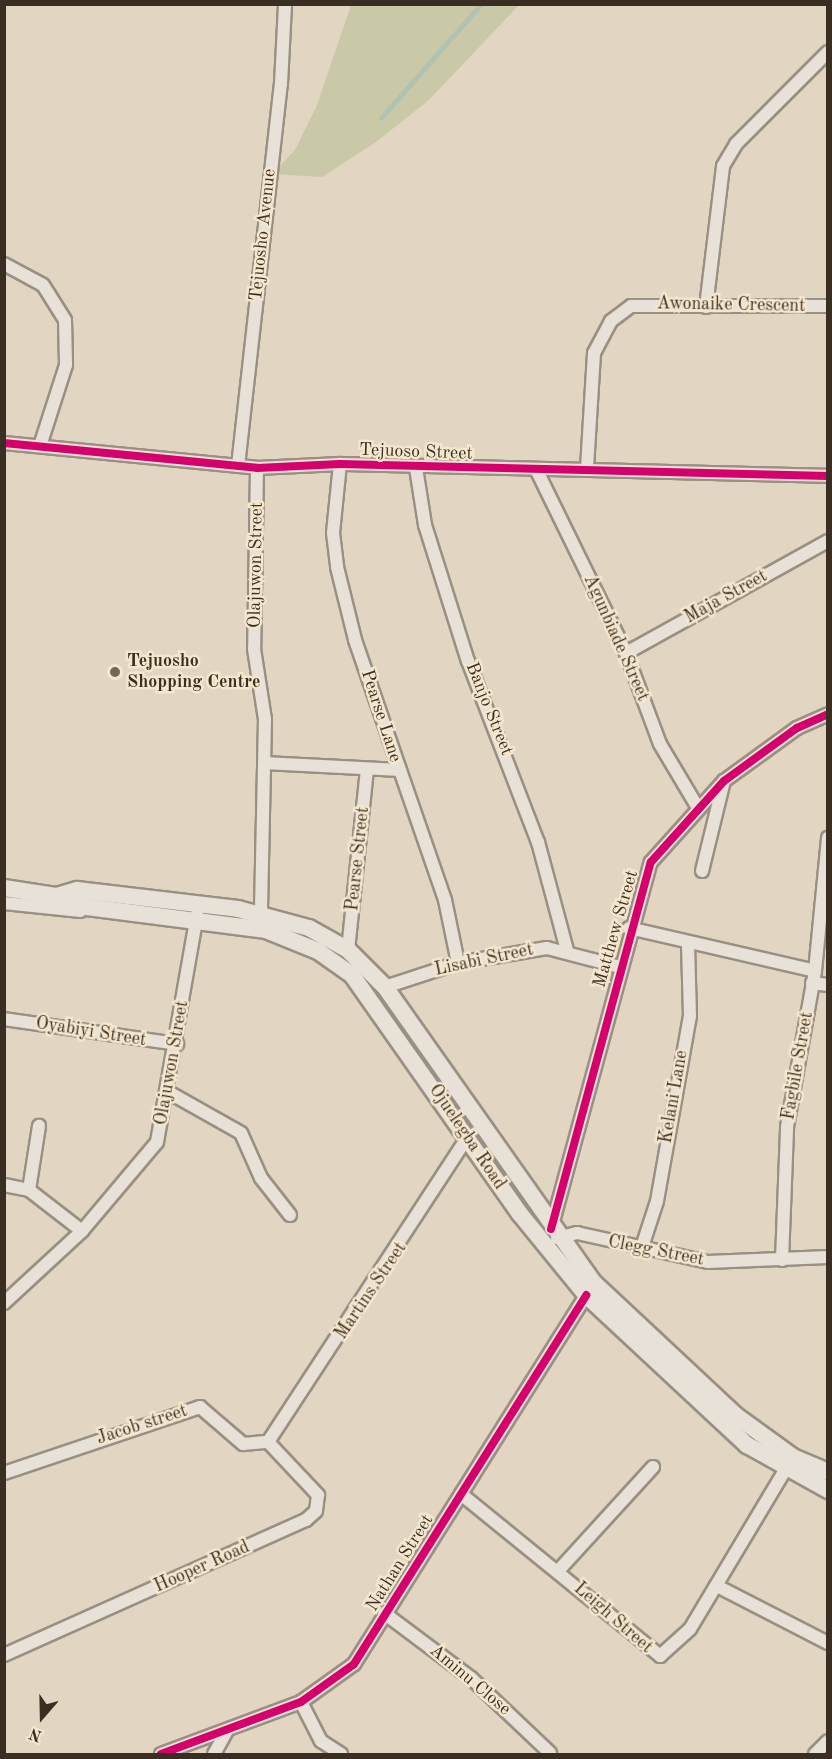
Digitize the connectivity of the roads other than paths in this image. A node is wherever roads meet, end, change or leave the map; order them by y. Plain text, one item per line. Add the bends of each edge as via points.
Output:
1 (285, 4) edge
2 (827, 56) edge
3 (4, 264) edge
4 (828, 306) edge
5 (706, 307) junction
6 (4, 443) edge
7 (40, 446) junction
8 (340, 464) junction
9 (238, 466) junction
10 (257, 468) junction
11 (416, 468) junction
12 (587, 468) junction
13 (536, 469) junction
14 (828, 476) edge
15 (828, 542) edge
16 (626, 653) junction
17 (828, 714) edge
18 (265, 763) junction
19 (367, 769) junction
20 (399, 770) junction
21 (724, 781) junction
22 (698, 806) junction
23 (828, 838) edge
24 (702, 871) dead end
25 (4, 888) edge
26 (57, 896) junction
27 (4, 903) edge
28 (113, 910) junction
29 (197, 913) junction
30 (261, 913) junction
31 (629, 928) junction
32 (688, 946) junction
33 (348, 950) junction
34 (567, 950) junction
35 (458, 963) junction
36 (620, 967) junction
37 (814, 977) junction
38 (828, 985) edge
39 (385, 987) junction
40 (4, 1019) edge
41 (177, 1044) junction
42 (170, 1093) junction
43 (39, 1126) dead end
44 (468, 1136) junction
45 (4, 1185) edge
46 (29, 1190) junction
47 (290, 1215) dead end
48 (82, 1231) junction
49 (554, 1233) junction
50 (642, 1247) junction
51 (828, 1257) edge
52 (782, 1260) junction
53 (586, 1295) junction
54 (4, 1303) edge
55 (268, 1442) junction
56 (789, 1464) junction
57 (653, 1467) dead end
58 (828, 1472) edge
59 (4, 1473) edge
60 (828, 1490) edge
61 (461, 1494) junction
62 (558, 1571) junction
63 (717, 1586) junction
64 (384, 1613) junction
65 (828, 1643) edge
66 (4, 1655) edge
67 (301, 1702) junction
68 (227, 1731) junction
69 (828, 1741) edge
70 (550, 1753) dead end
71 (161, 1755) edge
72 (214, 1755) edge
73 (341, 1755) edge
74 (815, 1755) edge

1 - 9 street, Tejuosho Avenue via 281,84
2 - 5 street via 743,137 723,166
3 - 7 street via 43,285 65,320 66,365
4 - 5 street, Awonaike Crescent
5 - 12 street, Awonaike Crescent via 642,302 601,334 590,370
6 - 7 street, Tejuoso Street
7 - 9 street, Tejuoso Street
8 - 10 street, Tejuoso Street
8 - 11 street, Tejuoso Street
8 - 20 street, Pearse Lane via 333,533 337,567
9 - 10 street, Tejuoso Street
10 - 18 street, Olajuwon Street via 254,649 266,719
11 - 13 street, Tejuoso Street
11 - 34 street, Banjo Street via 425,525 468,660 538,842
12 - 13 street, Tejuoso Street
12 - 14 street, Tejuoso Street
13 - 16 street, Agunbiade Street
15 - 16 street, Maja Street
16 - 22 street, Agunbiade Street via 660,744
17 - 21 street, Matthew Street via 797,728
18 - 19 street
18 - 30 street, Olajuwon Street
19 - 20 street
19 - 33 street, Pearse Street
20 - 35 street, Pearse Lane via 417,809
21 - 22 street, Matthew Street
21 - 24 street
22 - 31 street, Matthew Street via 651,862
23 - 37 street, Fagbile Street
25 - 26 main road, Ojuelegba Road
26 - 28 main road, Ojuelegba Road via 79,906
26 - 29 main road, Ojuelegba Road via 77,890
27 - 28 street
28 - 29 main road, Ojuelegba Road
29 - 30 main road, Ojuelegba Road
29 - 41 street, Olajuwon Street
29 - 44 main road, Ojuelegba Road via 272,931 318,951 352,975
30 - 33 main road, Ojuelegba Road via 309,928
31 - 32 street
31 - 36 street, Matthew Street
32 - 37 street
32 - 50 street, Kelani Lane via 690,1016 657,1201
33 - 39 main road, Ojuelegba Road
34 - 35 street, Lisabi Street via 547,948
34 - 36 street, Lisabi Street
35 - 39 street, Lisabi Street
36 - 49 street, Matthew Street
37 - 38 street
37 - 52 street, Fagbile Street via 787,1127
39 - 49 main road, Ojuelegba Road
40 - 41 street, Oyabiyi Street
41 - 42 street, Olajuwon Street
42 - 47 street via 241,1133 261,1178
42 - 48 street, Olajuwon Street via 157,1142
43 - 46 street
44 - 53 main road, Ojuelegba Road via 520,1214
44 - 55 street, Martins Street
45 - 46 street
46 - 48 street
48 - 54 street, Olajuwon Street
49 - 50 street, Clegg Street via 577,1233
49 - 56 main road, Ojuelegba Road via 624,1314
50 - 52 street, Clegg Street via 708,1262
51 - 52 street, Clegg Street
53 - 56 main road, Ojuelegba Road via 747,1445
53 - 61 street, Nathan Street
55 - 59 street, Jacob street via 243,1444 200,1407
55 - 66 street, Hooper Road via 318,1495 316,1511 306,1520
56 - 58 main road, Ojuelegba Road
56 - 60 main road, Ojuelegba Road
56 - 63 street, Leigh Street
57 - 62 street
61 - 62 street, Leigh Street
61 - 64 street, Nathan Street
62 - 63 street, Leigh Street via 660,1656 690,1629
63 - 65 street
64 - 67 street, Nathan Street via 354,1664
64 - 70 street, Aminu Close via 471,1678
67 - 68 street, Nathan Street
67 - 73 street via 321,1741
68 - 71 street, Nathan Street
68 - 72 street
69 - 74 street

